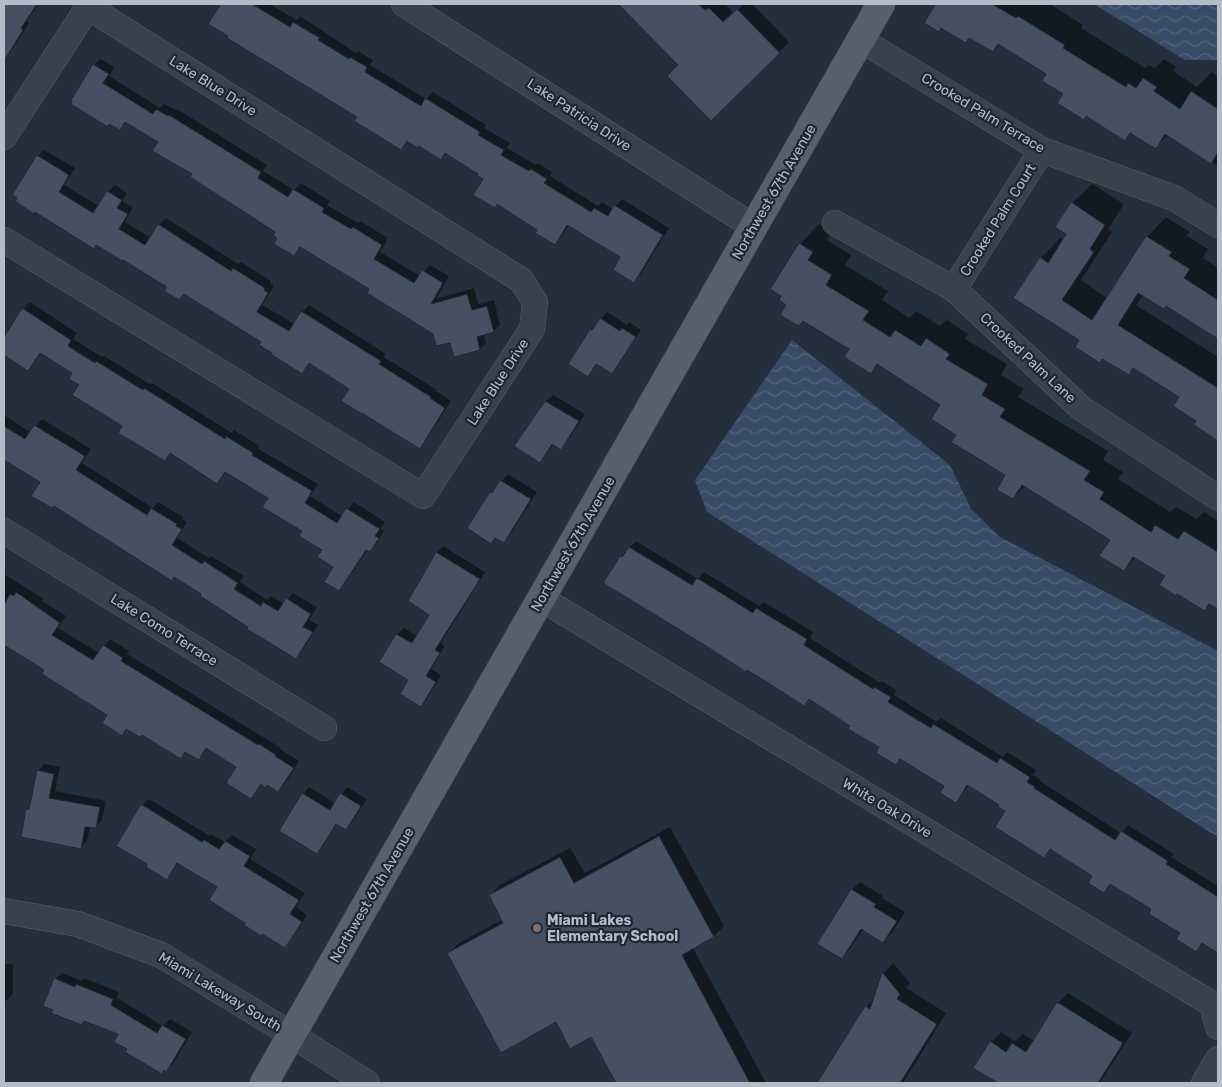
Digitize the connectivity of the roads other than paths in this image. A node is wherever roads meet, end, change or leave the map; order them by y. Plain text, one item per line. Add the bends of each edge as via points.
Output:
1 (404, 4) edge
2 (881, 4) edge
3 (89, 6) edge
4 (861, 40) junction
5 (4, 137) edge
6 (1042, 150) junction
7 (835, 223) dead end
8 (1218, 225) edge
9 (754, 227) junction
10 (4, 240) edge
11 (954, 289) junction
12 (1218, 498) edge
13 (4, 531) edge
14 (542, 599) junction
15 (324, 728) dead end
16 (4, 911) edge
17 (1218, 1027) edge
18 (292, 1035) junction
19 (1218, 1059) edge
20 (264, 1083) edge
21 (366, 1083) edge
22 (1204, 1083) edge

1 - 9 street, Lake Patricia Drive
2 - 4 main road, Northwest 67th Avenue
3 - 5 street
3 - 10 street, Lake Blue Drive via 521,280 535,302 532,329 423,496
4 - 6 street, Crooked Palm Terrace
4 - 9 main road, Northwest 67th Avenue
6 - 8 street, Crooked Palm Terrace via 1174,198
6 - 11 street, Crooked Palm Court
7 - 11 street, Crooked Palm Lane
9 - 14 main road, Northwest 67th Avenue
11 - 12 street, Crooked Palm Lane via 1081,408
13 - 15 street, Lake Como Terrace
14 - 17 street, White Oak Drive via 1212,1004
14 - 18 main road, Northwest 67th Avenue
16 - 18 street, Miami Lakeway South via 78,924 161,955
18 - 20 main road, Northwest 67th Avenue
18 - 21 street, Miami Lakeway South
19 - 22 street

